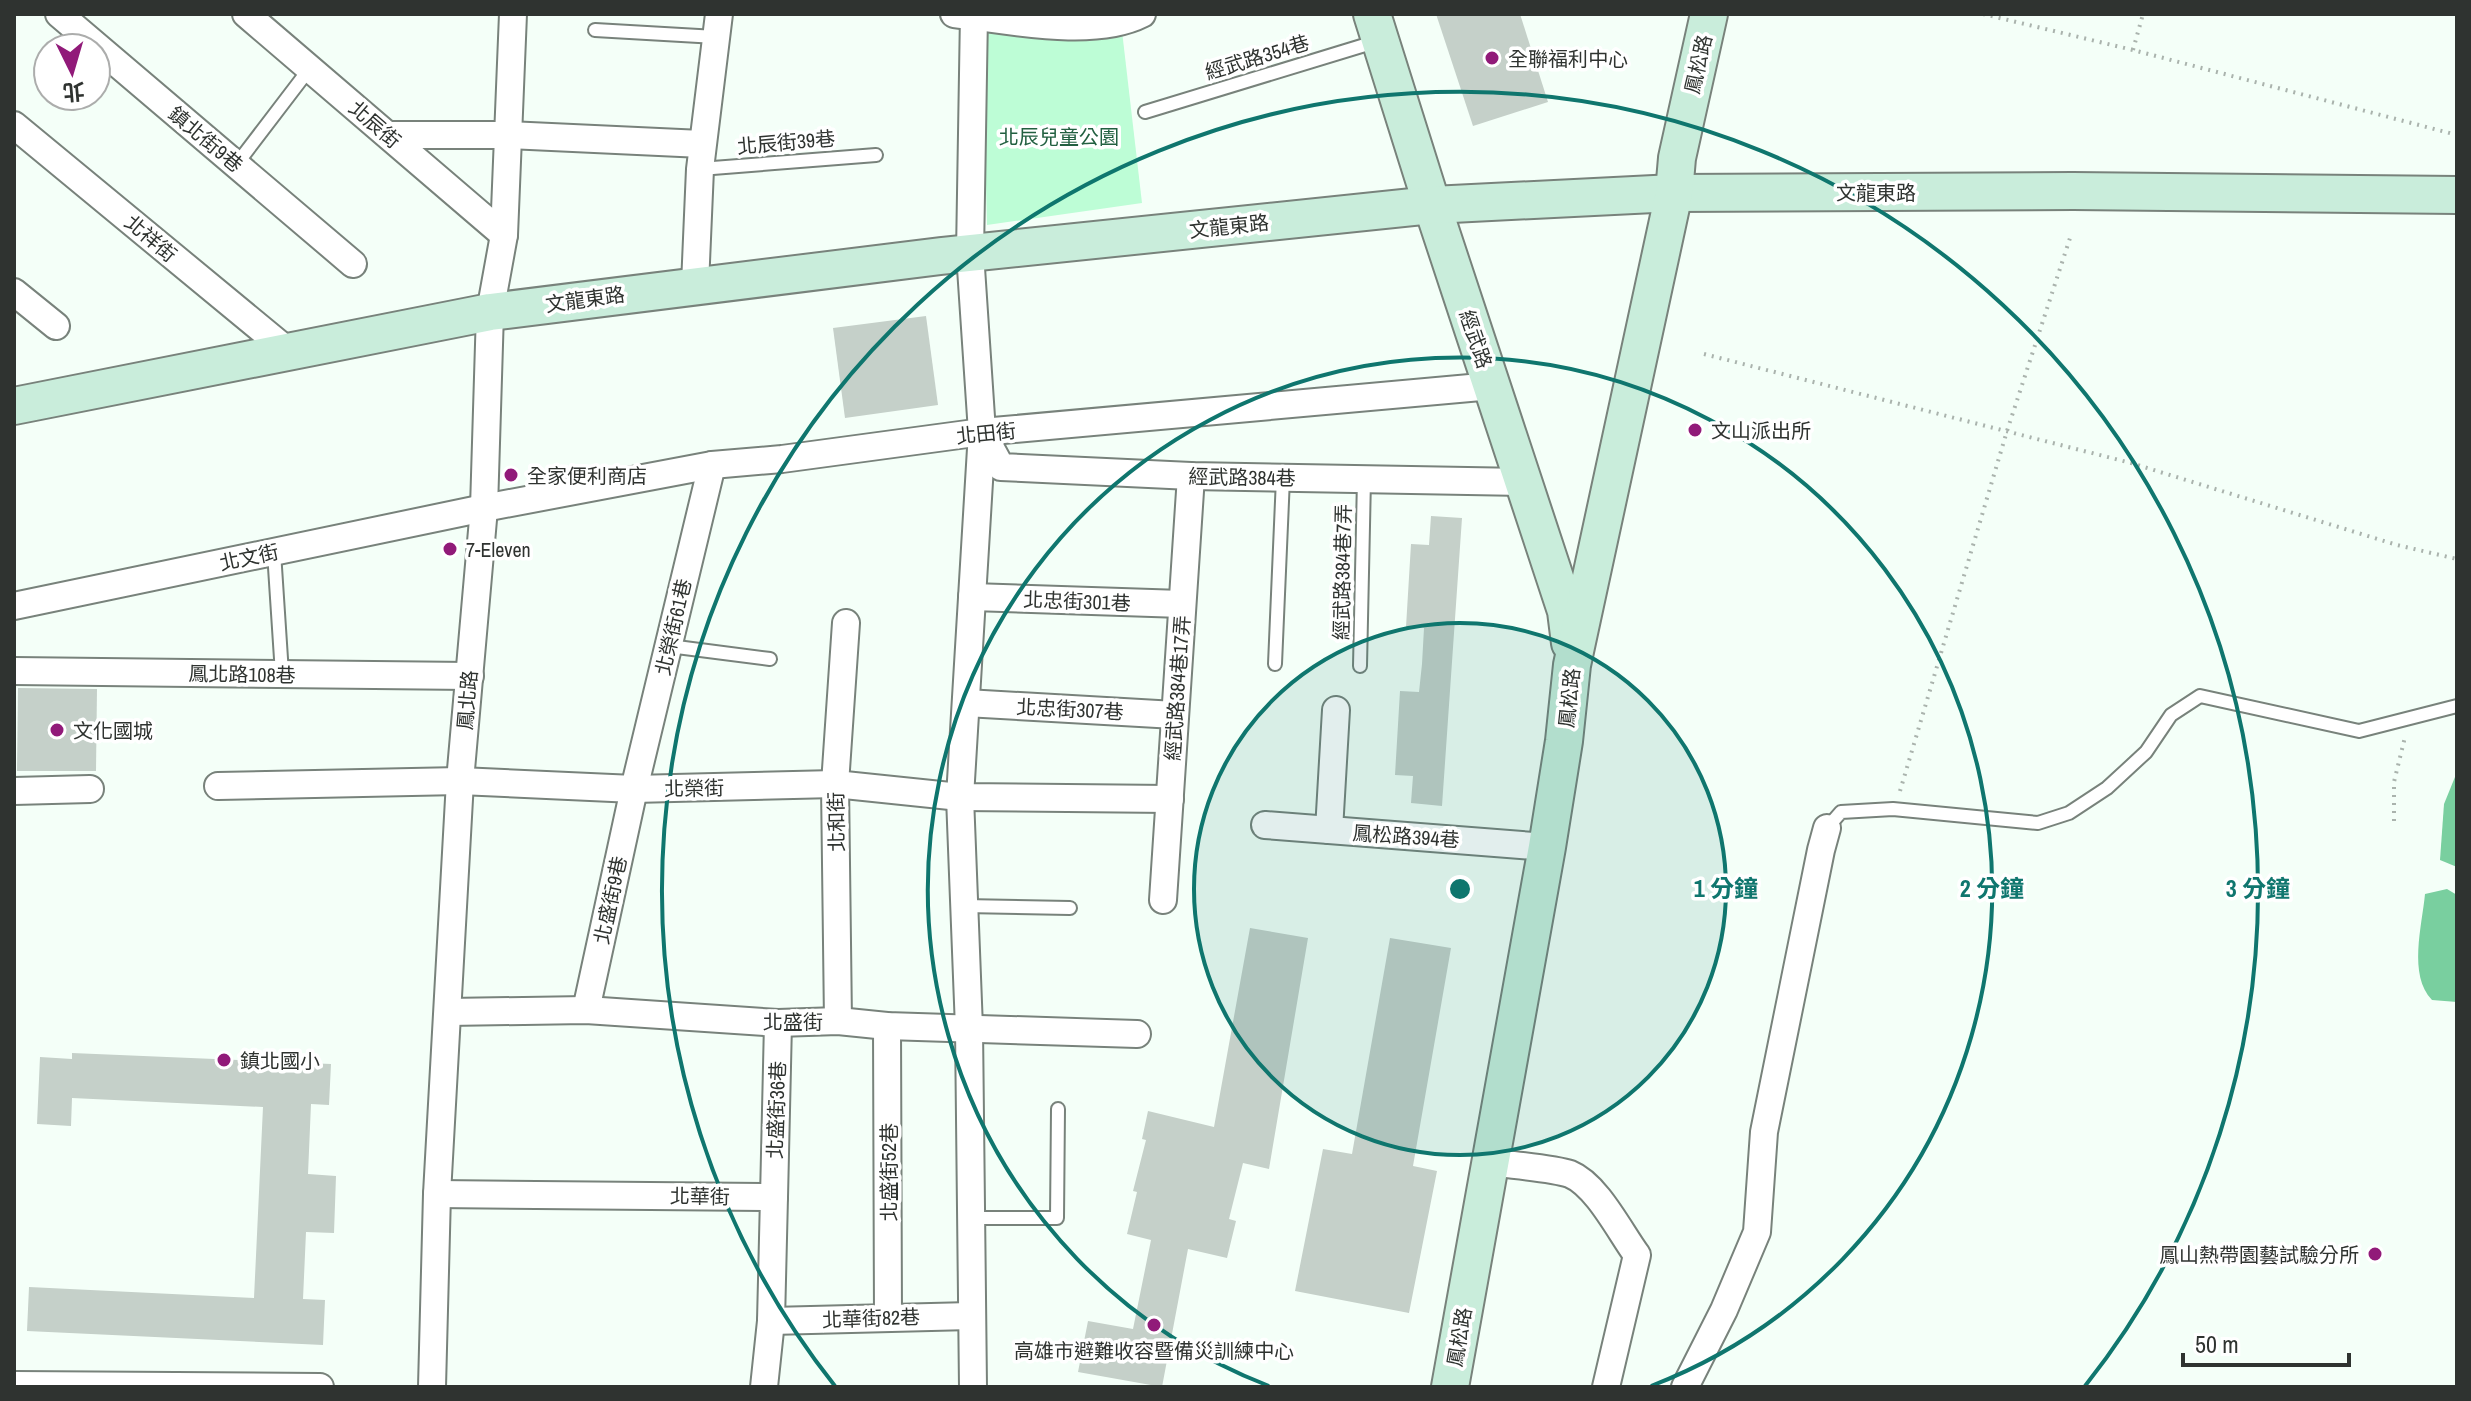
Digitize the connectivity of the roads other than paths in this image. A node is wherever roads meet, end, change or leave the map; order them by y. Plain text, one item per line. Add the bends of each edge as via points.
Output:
1 (59, 14) edge
2 (246, 14) edge
3 (513, 14) edge
4 (1142, 14) edge
5 (1709, 14) edge
6 (967, 15) edge
7 (718, 26) edge
8 (1377, 27) edge
9 (595, 30) dead end
10 (310, 68) junction
11 (1145, 112) dead end
12 (14, 125) edge
13 (388, 135) junction
14 (508, 135) junction
15 (876, 155) dead end
16 (701, 156) junction
17 (236, 165) junction
18 (1674, 193) junction
19 (2457, 195) edge
20 (1432, 205) junction
21 (504, 235) junction
22 (970, 253) junction
23 (353, 264) dead end
24 (695, 285) junction
25 (14, 292) edge
26 (490, 312) junction
27 (56, 326) dead end
28 (289, 352) junction
29 (1492, 386) junction
30 (14, 406) edge
31 (982, 432) junction
32 (712, 465) junction
33 (1191, 476) junction
34 (1283, 478) junction
35 (1364, 479) junction
36 (1524, 482) junction
37 (484, 508) junction
38 (274, 552) junction
39 (972, 597) junction
40 (1182, 604) junction
41 (14, 606) edge
42 (846, 623) dead end
43 (669, 646) junction
44 (770, 659) dead end
45 (1275, 664) dead end
46 (1572, 665) junction
47 (1360, 666) dead end
48 (14, 671) edge
49 (282, 674) junction
50 (470, 676) junction
51 (966, 703) junction
52 (2457, 706) edge
53 (1336, 710) dead end
54 (1175, 715) junction
55 (460, 781) junction
56 (835, 784) junction
57 (218, 786) dead end
58 (90, 789) dead end
59 (634, 789) junction
60 (14, 791) edge
61 (960, 797) junction
62 (1170, 799) junction
63 (1265, 825) dead end
64 (1827, 828) joint
65 (1329, 830) junction
66 (1547, 847) junction
67 (1163, 900) dead end
68 (964, 906) junction
69 (1070, 908) dead end
70 (586, 1010) junction
71 (448, 1012) junction
72 (838, 1021) junction
73 (778, 1023) junction
74 (887, 1026) junction
75 (969, 1028) junction
76 (1137, 1034) dead end
77 (1058, 1109) dead end
78 (1490, 1162) junction
79 (437, 1194) junction
80 (774, 1197) junction
81 (971, 1218) junction
82 (971, 1316) junction
83 (888, 1318) junction
84 (771, 1321) junction
85 (14, 1385) edge
86 (320, 1387) edge
87 (432, 1387) edge
88 (764, 1387) edge
89 (973, 1387) edge
90 (1450, 1387) edge
91 (1606, 1387) edge
92 (1685, 1387) edge

1 - 17 street, 鎮北街9巷
2 - 10 street, 北辰街
3 - 14 street, 鳳北路
4 - 6 street via 1098,27
5 - 18 street, 鳳松路
6 - 22 street
7 - 9 lane
7 - 16 street
8 - 11 lane, 經武路354巷
8 - 20 street, 經武路
10 - 13 street, 北辰街
10 - 17 lane
12 - 28 street, 北祥街
13 - 14 street
13 - 21 street, 北辰街
14 - 16 street
14 - 21 street, 鳳北路
15 - 16 lane, 北辰街39巷
16 - 24 street
17 - 23 street, 鎮北街9巷
18 - 19 street, 文龍東路
18 - 20 street, 文龍東路
18 - 46 street, 鳳松路
20 - 22 street, 文龍東路
20 - 29 street, 經武路
21 - 26 street, 鳳北路
22 - 24 street, 文龍東路
22 - 31 street
24 - 26 street, 文龍東路
25 - 27 street
26 - 28 street, 文龍東路
26 - 37 street, 鳳北路
28 - 30 street, 文龍東路
29 - 31 street, 北田街
29 - 36 street, 經武路
31 - 32 street, 北田街
31 - 33 street, 經武路384巷 via 1001,467
31 - 39 street
32 - 37 street, 北田街
32 - 43 street, 北榮街61巷
33 - 34 street, 經武路384巷
33 - 40 street, 經武路384巷17弄
34 - 35 street, 經武路384巷
34 - 45 lane
35 - 36 street, 經武路384巷
35 - 47 lane, 經武路384巷7弄
36 - 46 street, 經武路 via 1566,611
37 - 38 street, 北文街
37 - 50 street, 鳳北路
38 - 41 street, 北文街
38 - 49 lane
39 - 40 street, 北忠街301巷
39 - 51 street
40 - 54 street, 經武路384巷17弄
42 - 56 street, 北和街
43 - 44 lane
43 - 59 street, 北榮街61巷
46 - 66 street, 鳳松路
48 - 49 street, 鳳北路108巷
49 - 50 street, 鳳北路108巷
50 - 55 street, 鳳北路
51 - 54 street, 北忠街307巷
51 - 61 street
52 - 64 lane via 2359,731 2200,696 2171,715 2146,752 2107,788 2069,813 2038,823 1880,810 1841,812
53 - 65 street
54 - 62 street, 經武路384巷17弄
55 - 57 street, 北榮街
55 - 59 street, 北榮街
55 - 71 street, 鳳北路
56 - 59 street, 北榮街
56 - 61 street, 北榮街
56 - 72 street, 北和街
58 - 60 street
59 - 70 street, 北盛街9巷
61 - 62 street, 北榮街
61 - 68 street
62 - 67 street, 經武路384巷17弄
63 - 65 street, 鳳松路394巷
64 - 92 street via 1764,1132 1757,1232
65 - 66 street, 鳳松路394巷
66 - 78 street, 鳳松路
68 - 69 lane
68 - 75 street
70 - 71 street, 北盛街
70 - 73 street, 北盛街
71 - 79 street, 鳳北路
72 - 73 street, 北盛街
72 - 74 street, 北盛街
73 - 80 street, 北盛街36巷
74 - 75 street, 北盛街
74 - 83 street, 北盛街52巷
75 - 76 street, 北盛街
75 - 81 street
77 - 81 lane via 1057,1218
78 - 90 street, 鳳松路
78 - 91 street via 1571,1175 1600,1198 1637,1255
79 - 80 street, 北華街
79 - 87 street, 鳳北路
80 - 84 street
81 - 82 street
82 - 83 street, 北華街82巷
82 - 89 street
83 - 84 street, 北華街82巷
84 - 88 street
85 - 86 street

